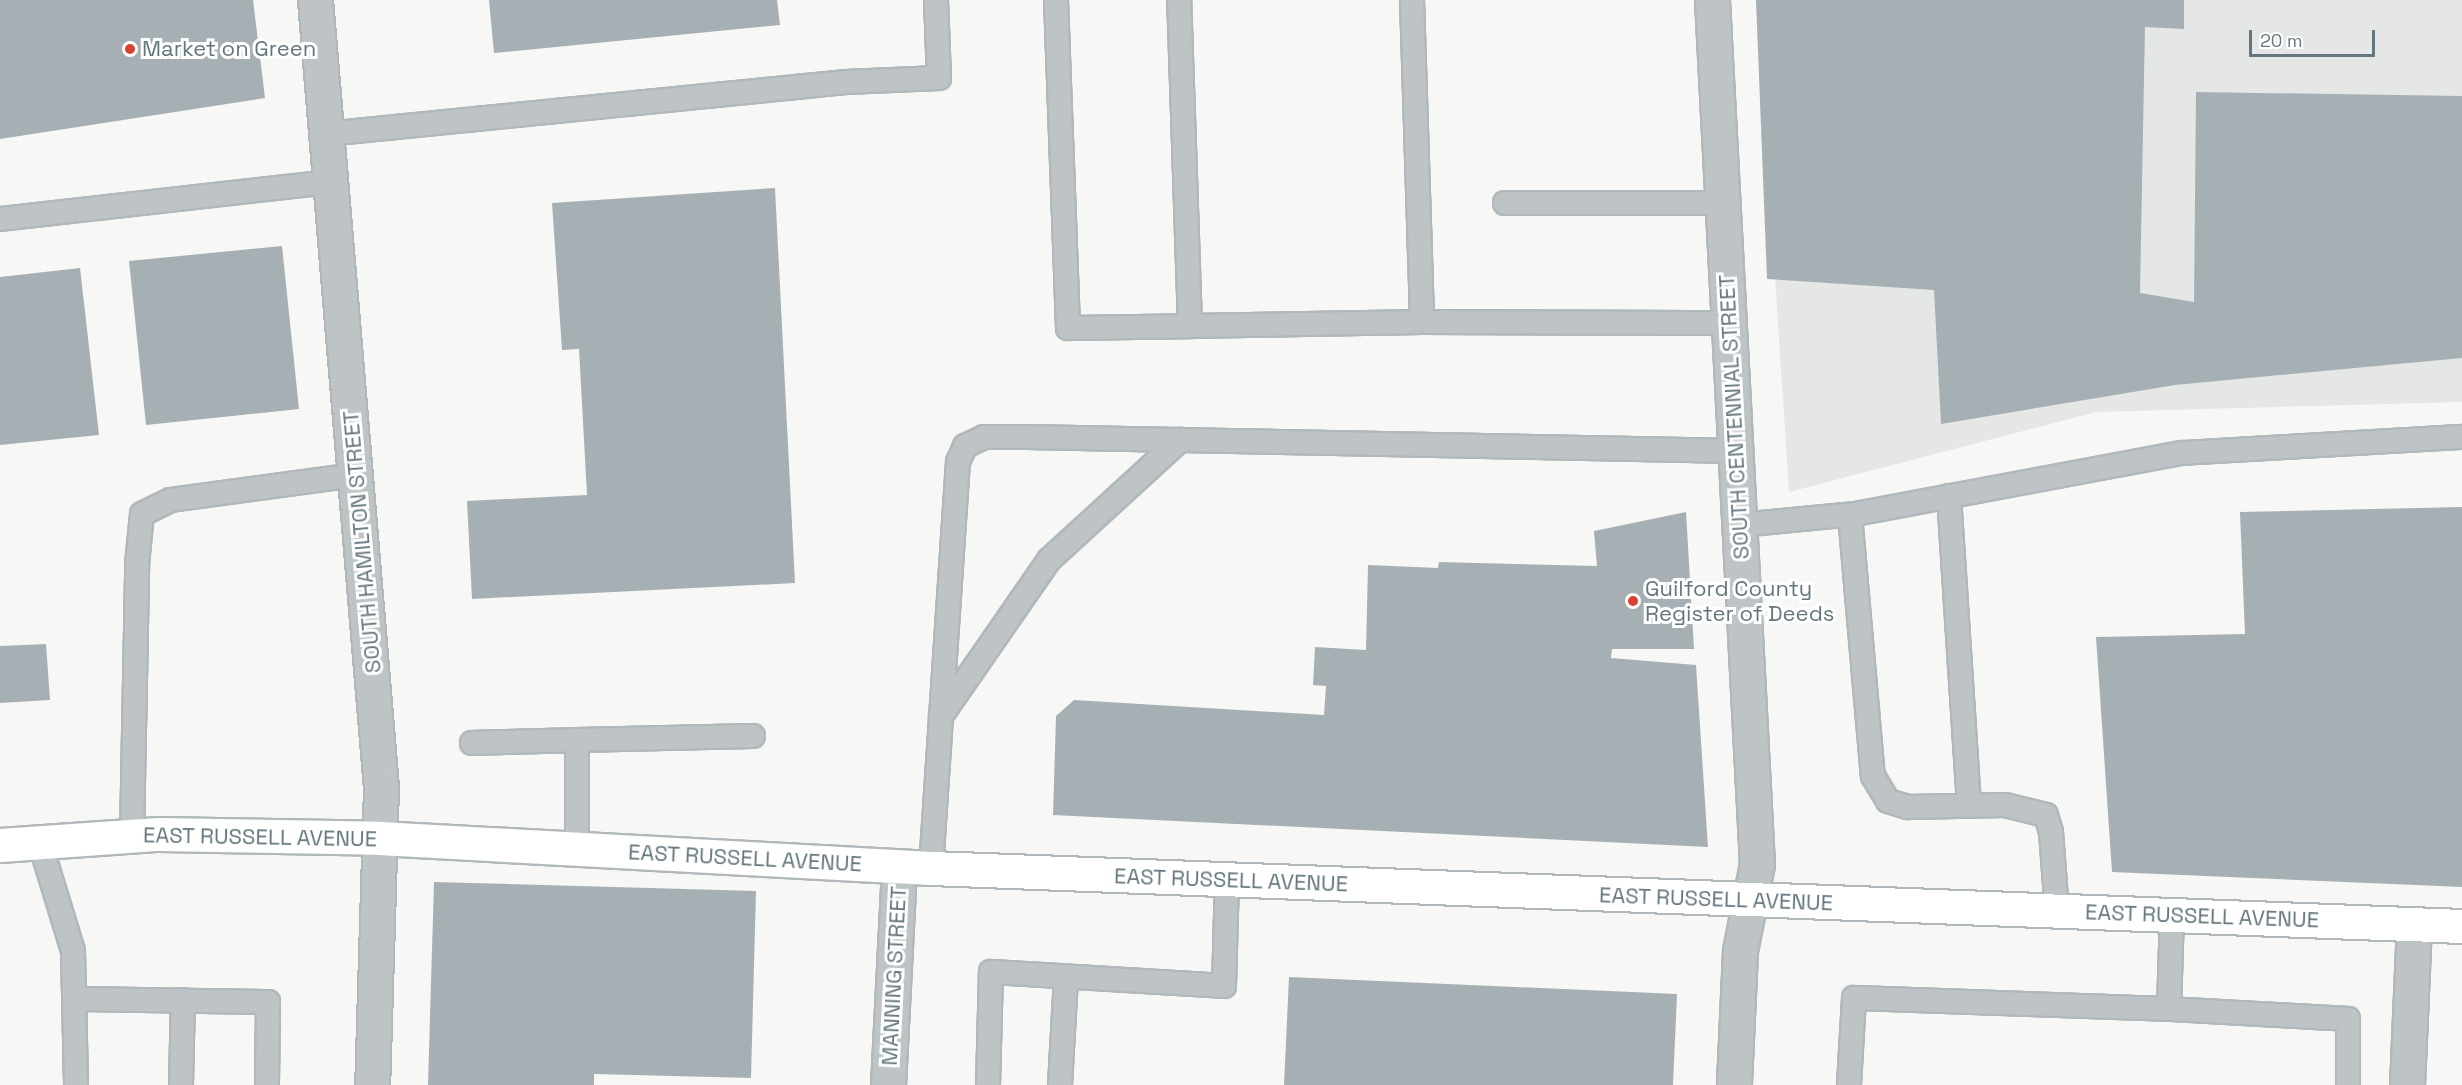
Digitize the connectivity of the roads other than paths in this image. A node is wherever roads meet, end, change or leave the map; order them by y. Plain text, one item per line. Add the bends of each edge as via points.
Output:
1 (315, 0) edge
2 (936, 0) edge
3 (1056, 0) edge
4 (1179, 0) edge
5 (1412, 0) edge
6 (1712, 0) edge
7 (326, 134) junction
8 (330, 182) junction
9 (1505, 202) dead end
10 (1723, 202) junction
11 (0, 219) edge
12 (1422, 322) junction
13 (1729, 323) junction
14 (1190, 326) junction
15 (2462, 437) edge
16 (1180, 440) junction
17 (1737, 452) junction
18 (356, 475) junction
19 (1949, 496) junction
20 (1850, 514) junction
21 (1740, 525) junction
22 (940, 717) junction
23 (753, 736) dead end
24 (577, 740) junction
25 (472, 743) dead end
26 (1969, 806) junction
27 (132, 836) junction
28 (379, 838) junction
29 (40, 843) junction
30 (0, 845) edge
31 (577, 848) junction
32 (915, 867) junction
33 (1227, 880) junction
34 (1750, 901) junction
35 (2057, 911) junction
36 (2172, 916) junction
37 (2414, 924) junction
38 (2462, 926) edge
39 (1066, 976) junction
40 (76, 999) junction
41 (183, 1000) junction
42 (2169, 1010) junction
43 (76, 1085) edge
44 (181, 1085) edge
45 (267, 1085) edge
46 (372, 1085) edge
47 (888, 1085) edge
48 (988, 1085) edge
49 (1060, 1085) edge
50 (1734, 1085) edge
51 (1849, 1085) edge
52 (2348, 1085) edge
53 (2407, 1085) edge

1 - 7 street, SOUTH HAMILTON STREET
2 - 7 lane via 939,78 835,83
3 - 14 lane via 1068,328
4 - 14 lane
5 - 12 lane
6 - 10 street, SOUTH CENTENNIAL STREET
7 - 8 street, SOUTH HAMILTON STREET
8 - 11 lane
8 - 18 street, SOUTH HAMILTON STREET
9 - 10 lane
10 - 13 street, SOUTH CENTENNIAL STREET
12 - 13 lane
12 - 14 lane
13 - 17 street, SOUTH CENTENNIAL STREET
15 - 19 lane via 2182,453
16 - 17 lane
16 - 22 lane via 1049,560
16 - 22 lane via 984,437 965,446 958,462
17 - 21 street, SOUTH CENTENNIAL STREET
18 - 27 lane via 171,500 142,514 137,564
18 - 28 street, SOUTH HAMILTON STREET via 381,787
19 - 20 lane
19 - 26 lane
20 - 21 lane
20 - 26 lane via 1873,776 1888,801 1908,807
21 - 34 street, SOUTH CENTENNIAL STREET via 1757,864
22 - 32 lane
23 - 24 lane
24 - 25 lane
24 - 31 lane
26 - 35 lane via 2005,805 2046,815 2051,832
27 - 28 main road, EAST RUSSELL AVENUE
27 - 29 main road, EAST RUSSELL AVENUE
28 - 31 main road, EAST RUSSELL AVENUE
28 - 46 street, SOUTH HAMILTON STREET
29 - 30 main road, EAST RUSSELL AVENUE
29 - 40 lane via 73,951
31 - 32 main road, EAST RUSSELL AVENUE
32 - 33 main road, EAST RUSSELL AVENUE
32 - 47 street, MANNING STREET
33 - 34 main road, EAST RUSSELL AVENUE
33 - 39 lane via 1224,986
34 - 35 main road, EAST RUSSELL AVENUE
34 - 50 street, SOUTH CENTENNIAL STREET via 1740,951
35 - 36 main road, EAST RUSSELL AVENUE
36 - 37 main road, EAST RUSSELL AVENUE
36 - 42 lane
37 - 38 main road, EAST RUSSELL AVENUE
37 - 53 street
39 - 48 lane via 991,972
39 - 49 lane
40 - 41 lane
40 - 43 lane
41 - 44 lane
41 - 45 lane via 268,1002
42 - 51 lane via 1854,998
42 - 52 lane via 2348,1019

